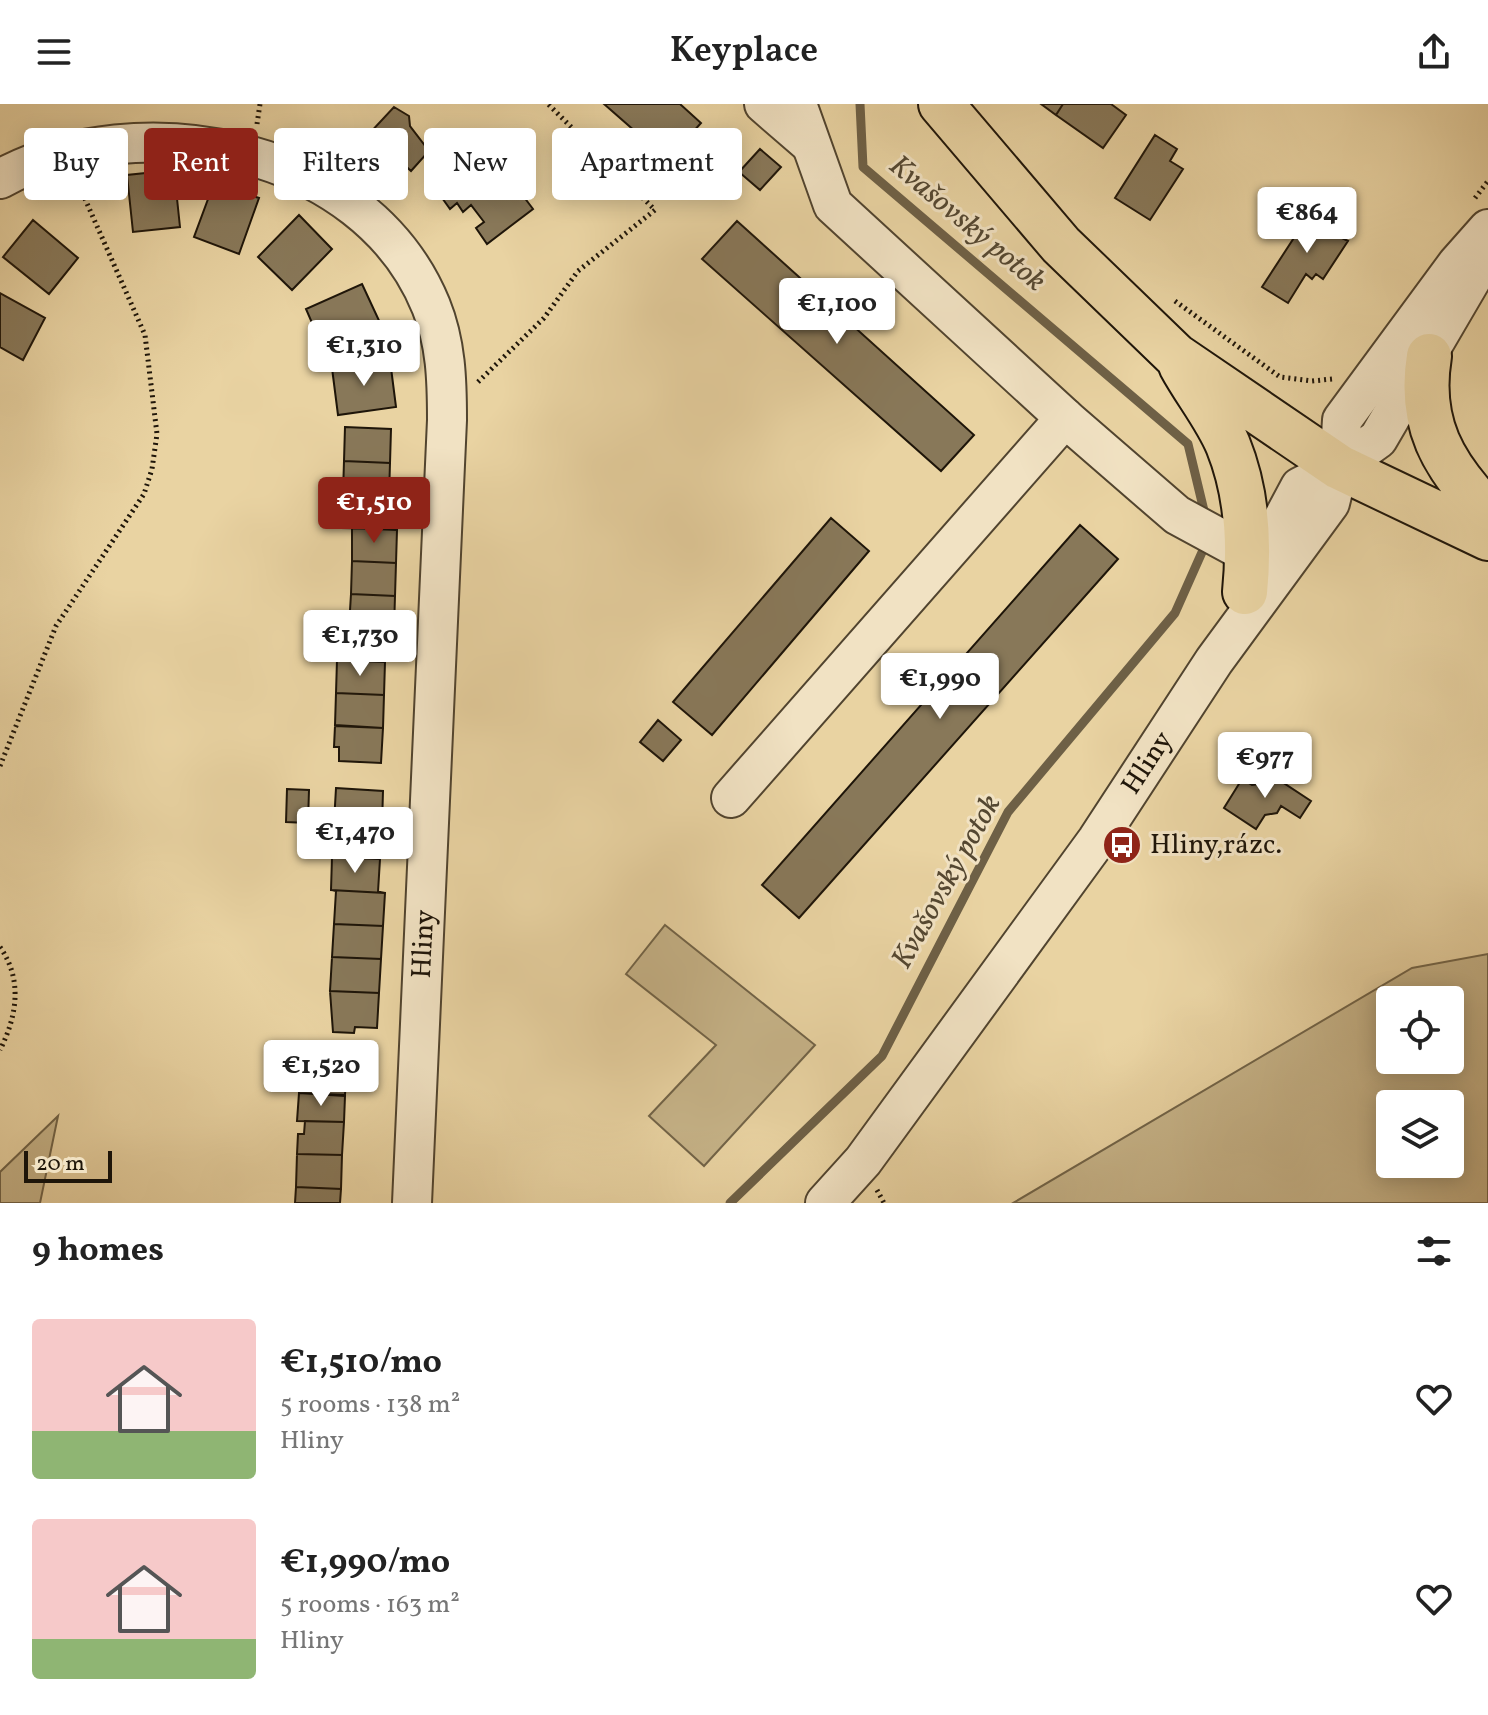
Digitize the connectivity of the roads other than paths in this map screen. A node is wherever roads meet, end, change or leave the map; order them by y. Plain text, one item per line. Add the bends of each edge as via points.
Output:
1 (764, 104) edge
2 (797, 104) edge
3 (941, 104) edge
4 (258, 118) edge
5 (809, 143) junction
6 (0, 179) edge
7 (1488, 229) edge
8 (1488, 248) edge
9 (1176, 356) junction
10 (1429, 356) junction
11 (1065, 418) junction
12 (1339, 467) junction
13 (1488, 512) edge
14 (1488, 538) edge
15 (1247, 573) junction
16 (1214, 661) junction
17 (731, 798) dead end
18 (412, 1203) edge
19 (825, 1203) edge

1 - 5 street
2 - 5 street
3 - 9 main road via 1061,245
4 - 6 street, Hliny via 108,117 57,134
4 - 18 street, Hliny via 381,223 414,272 439,330 447,380
5 - 11 street via 833,205
7 - 12 street, Hliny via 1342,420
8 - 10 street
9 - 12 main road
9 - 15 main road via 1227,444 1244,497
10 - 12 street via 1378,439
10 - 13 main road via 1429,418 1442,456
11 - 15 street
11 - 17 street
12 - 14 main road
12 - 15 street via 1300,487
12 - 16 street, Hliny via 1330,503
15 - 16 street
16 - 19 street, Hliny via 1097,840 863,1161

